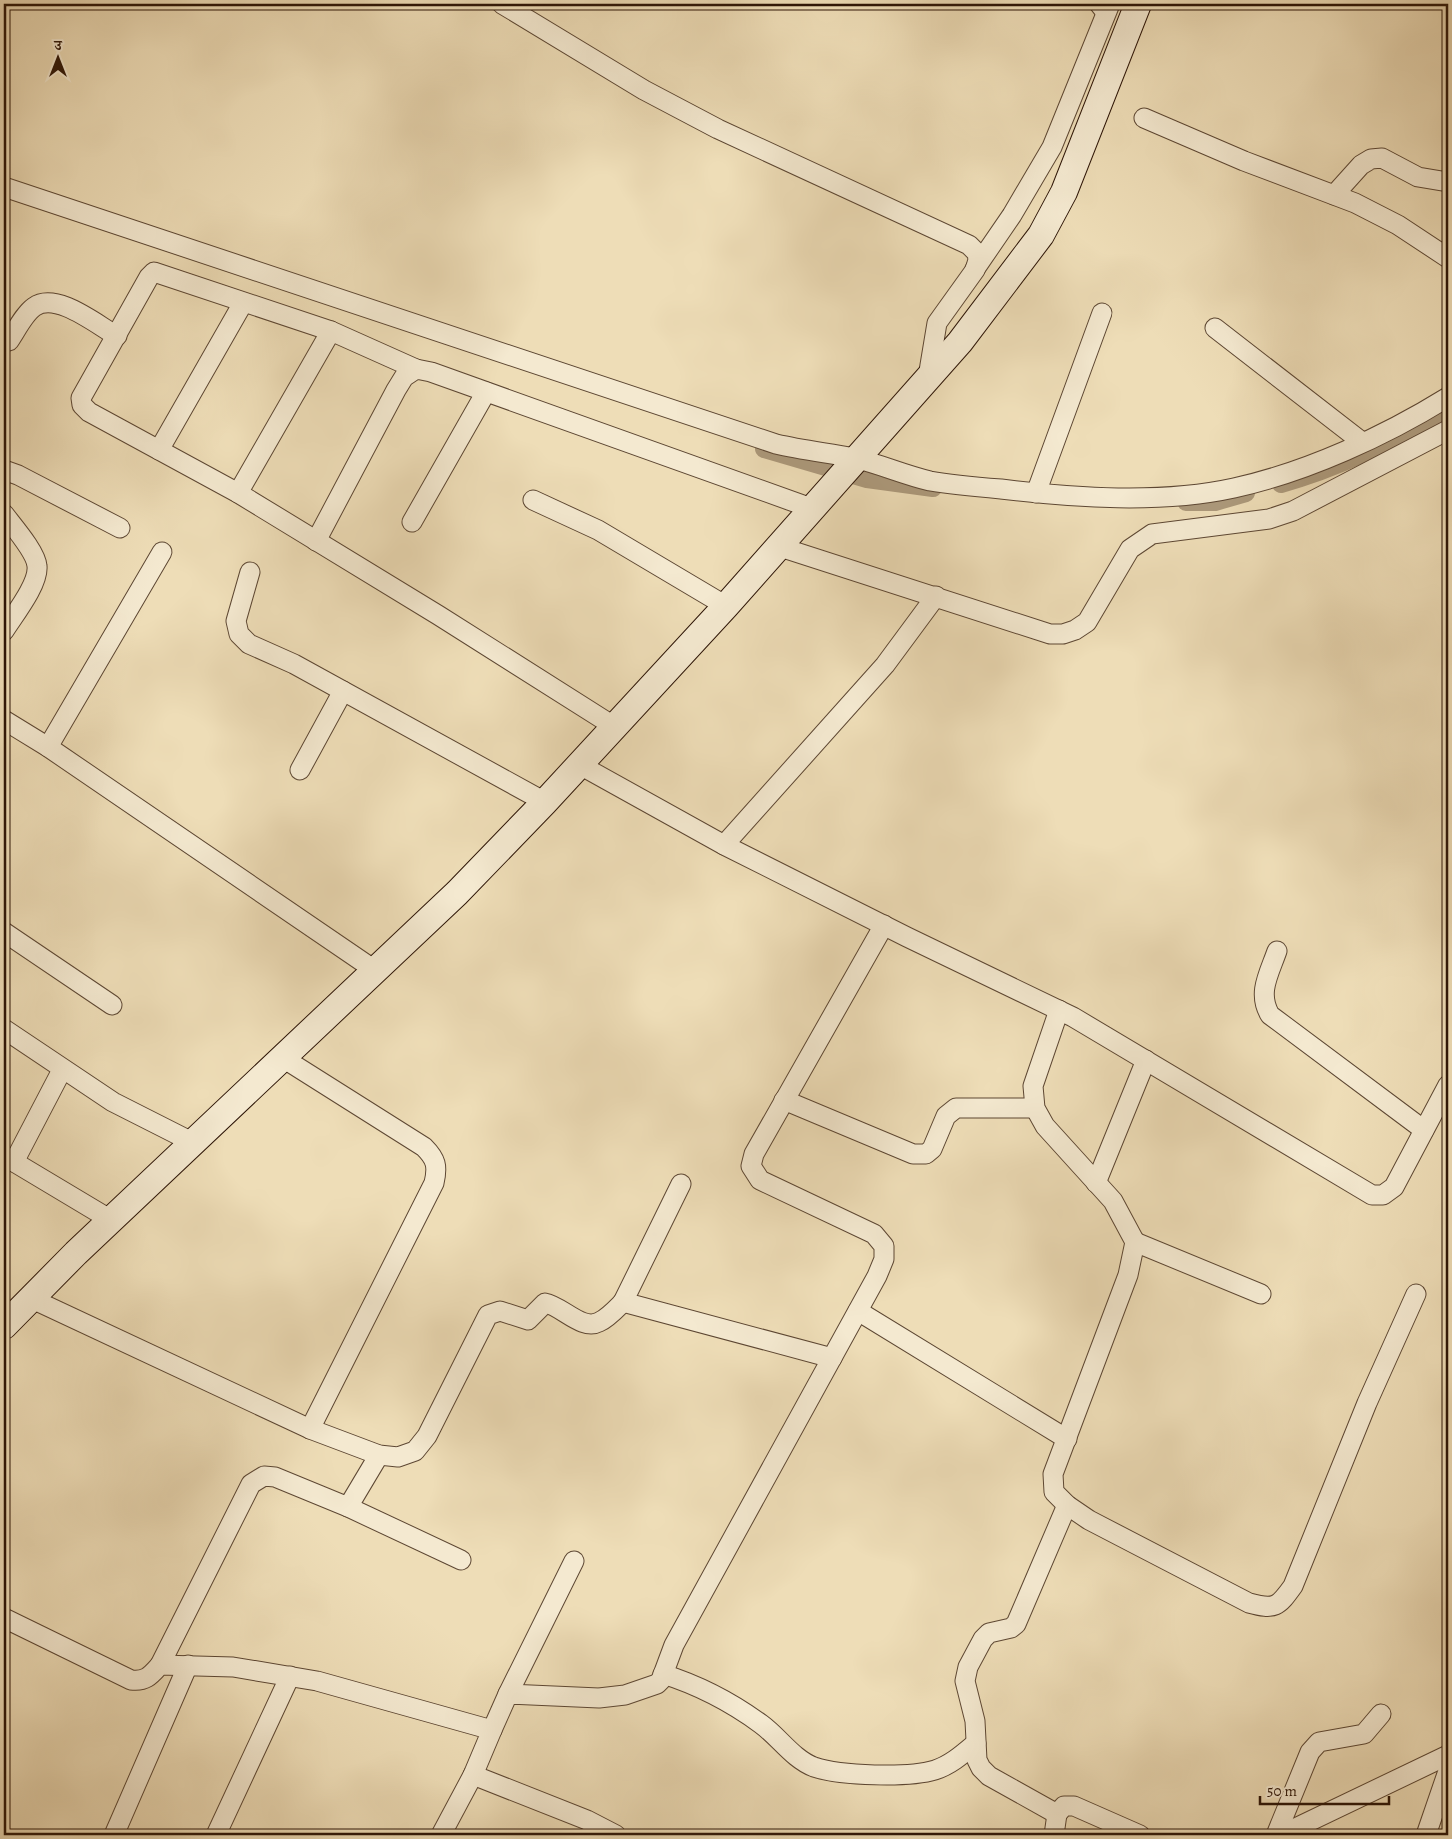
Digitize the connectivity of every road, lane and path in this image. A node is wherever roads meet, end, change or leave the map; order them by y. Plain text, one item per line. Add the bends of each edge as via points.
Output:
1 (502, 4) edge
2 (1138, 4) edge
3 (1103, 8) edge
4 (1144, 118) dead end
5 (1448, 182) edge
6 (4, 187) edge
7 (1334, 195) junction
8 (1448, 258) edge
9 (975, 270) junction
10 (243, 303) junction
11 (1102, 313) dead end
12 (1215, 328) dead end
13 (331, 331) junction
14 (117, 336) junction
15 (8, 341) dead end
16 (416, 369) junction
17 (928, 377) junction
18 (486, 392) junction
19 (1448, 397) edge
20 (1448, 430) edge
21 (1362, 442) junction
22 (158, 450) junction
23 (852, 462) junction
24 (4, 470) edge
25 (238, 493) junction
26 (1036, 493) junction
27 (533, 500) dead end
28 (818, 500) junction
29 (4, 514) edge
30 (412, 522) dead end
31 (120, 528) dead end
32 (316, 541) junction
33 (777, 546) junction
34 (162, 552) dead end
35 (250, 572) dead end
36 (936, 596) junction
37 (726, 606) junction
38 (4, 631) edge
39 (343, 690) junction
40 (4, 720) edge
41 (615, 727) junction
42 (48, 747) junction
43 (580, 765) junction
44 (300, 770) dead end
45 (546, 802) junction
46 (724, 845) junction
47 (884, 925) junction
48 (4, 932) edge
49 (1277, 951) dead end
50 (376, 972) junction
51 (112, 1005) dead end
52 (1059, 1010) junction
53 (4, 1029) edge
54 (283, 1058) junction
55 (1146, 1060) junction
56 (62, 1070) junction
57 (1448, 1085) edge
58 (784, 1100) junction
59 (1444, 1105) edge
60 (1035, 1108) junction
61 (1424, 1130) junction
62 (194, 1143) junction
63 (9, 1159) edge
64 (1096, 1183) junction
65 (681, 1184) dead end
66 (111, 1220) junction
67 (1135, 1242) junction
68 (1261, 1294) dead end
69 (1416, 1294) dead end
70 (30, 1298) junction
71 (623, 1302) junction
72 (858, 1311) junction
73 (6, 1321) edge
74 (832, 1358) junction
75 (310, 1428) junction
76 (1067, 1439) junction
77 (379, 1454) junction
78 (1067, 1505) junction
79 (348, 1506) junction
80 (461, 1560) dead end
81 (574, 1561) dead end
82 (4, 1618) edge
83 (160, 1665) junction
84 (188, 1666) junction
85 (663, 1674) junction
86 (290, 1676) junction
87 (508, 1694) junction
88 (1381, 1714) dead end
89 (492, 1730) junction
90 (976, 1743) junction
91 (1448, 1755) edge
92 (1448, 1771) edge
93 (472, 1775) junction
94 (1057, 1814) junction
95 (114, 1835) edge
96 (216, 1835) edge
97 (441, 1835) edge
98 (616, 1835) edge
99 (1054, 1835) edge
100 (1140, 1835) edge
101 (1276, 1835) edge
102 (1281, 1835) edge
103 (1426, 1835) edge

1 - 9 street via 644,90 718,130 969,246 977,253
2 - 17 main road via 1064,192 1041,235 960,342
3 - 9 street via 1052,147
4 - 7 street
5 - 7 street via 1418,177 1382,158 1371,159 1361,165
6 - 23 street via 776,444
7 - 8 street via 1398,226
9 - 17 street via 937,323
10 - 13 street
10 - 14 street via 154,272
10 - 22 street
11 - 26 street
12 - 21 street
13 - 16 street
13 - 25 street
14 - 15 street via 68,307 43,302 32,308
14 - 22 street via 82,392 82,405
16 - 18 street
16 - 32 street via 404,377 396,390
17 - 23 main road
18 - 28 street
18 - 30 street
19 - 21 street via 1421,414
20 - 36 street via 1293,511 1269,519 1152,534 1130,549 1087,622 1063,634 1050,634
21 - 26 street via 1268,479 1217,491 1097,498
22 - 25 street
23 - 26 street via 932,481
23 - 28 main road
24 - 31 street
25 - 32 street
27 - 37 street via 598,530
28 - 33 main road
29 - 38 street via 34,555 37,576
32 - 41 street
33 - 36 street
33 - 37 main road
34 - 42 street
35 - 39 street via 236,621 239,634 249,644
36 - 46 street via 880,672
37 - 41 main road
39 - 44 street
39 - 45 street
40 - 42 street
41 - 43 main road
42 - 50 street
43 - 45 main road
43 - 46 street
45 - 50 main road
46 - 47 street
47 - 52 street
47 - 58 street
48 - 51 street
49 - 61 street via 1264,991 1264,1004 1270,1015
50 - 54 main road
52 - 55 street
52 - 60 street via 1034,1086
53 - 56 street
54 - 62 main road
54 - 75 street via 424,1147 438,1168 434,1183
55 - 61 street via 1372,1195 1383,1195 1394,1187
55 - 64 street
56 - 62 street via 113,1102
56 - 63 street
57 - 59 street
58 - 60 street via 920,1155 932,1149 946,1116 956,1108
58 - 72 street via 754,1154 751,1166 760,1180 874,1234 884,1246 884,1259
59 - 61 street
60 - 64 street via 1045,1126
62 - 66 main road
63 - 66 street
64 - 67 street via 1112,1201
65 - 71 street
66 - 70 main road
67 - 68 street
67 - 76 street via 1128,1275
69 - 78 street via 1367,1402 1293,1586 1280,1604 1267,1608 1249,1603 1089,1520
70 - 73 main road
70 - 75 street
71 - 74 street
71 - 77 street via 592,1324 584,1324 545,1303 528,1320 500,1311 488,1315 427,1436 415,1451 398,1457
72 - 74 street
72 - 76 street
74 - 85 street via 674,1645
75 - 77 street
76 - 78 street via 1053,1474 1054,1492
77 - 79 street
78 - 90 street via 1016,1624 989,1633 968,1668 965,1681 975,1721
79 - 80 street
79 - 83 street via 275,1477 257,1478 251,1484
81 - 87 street
82 - 83 street via 132,1680 148,1678
83 - 84 street
84 - 86 street
84 - 95 street
85 - 87 street via 657,1684 613,1698
85 - 90 street via 701,1687 758,1722 813,1766 831,1771 858,1775 935,1770
86 - 89 street
86 - 96 street
87 - 89 street
88 - 101 street via 1364,1734 1319,1742 1310,1752
89 - 93 street
90 - 94 street via 977,1760 989,1776
91 - 102 street
92 - 103 street
93 - 97 street
93 - 98 street via 587,1820
94 - 99 street
94 - 100 street via 1064,1806 1074,1806

